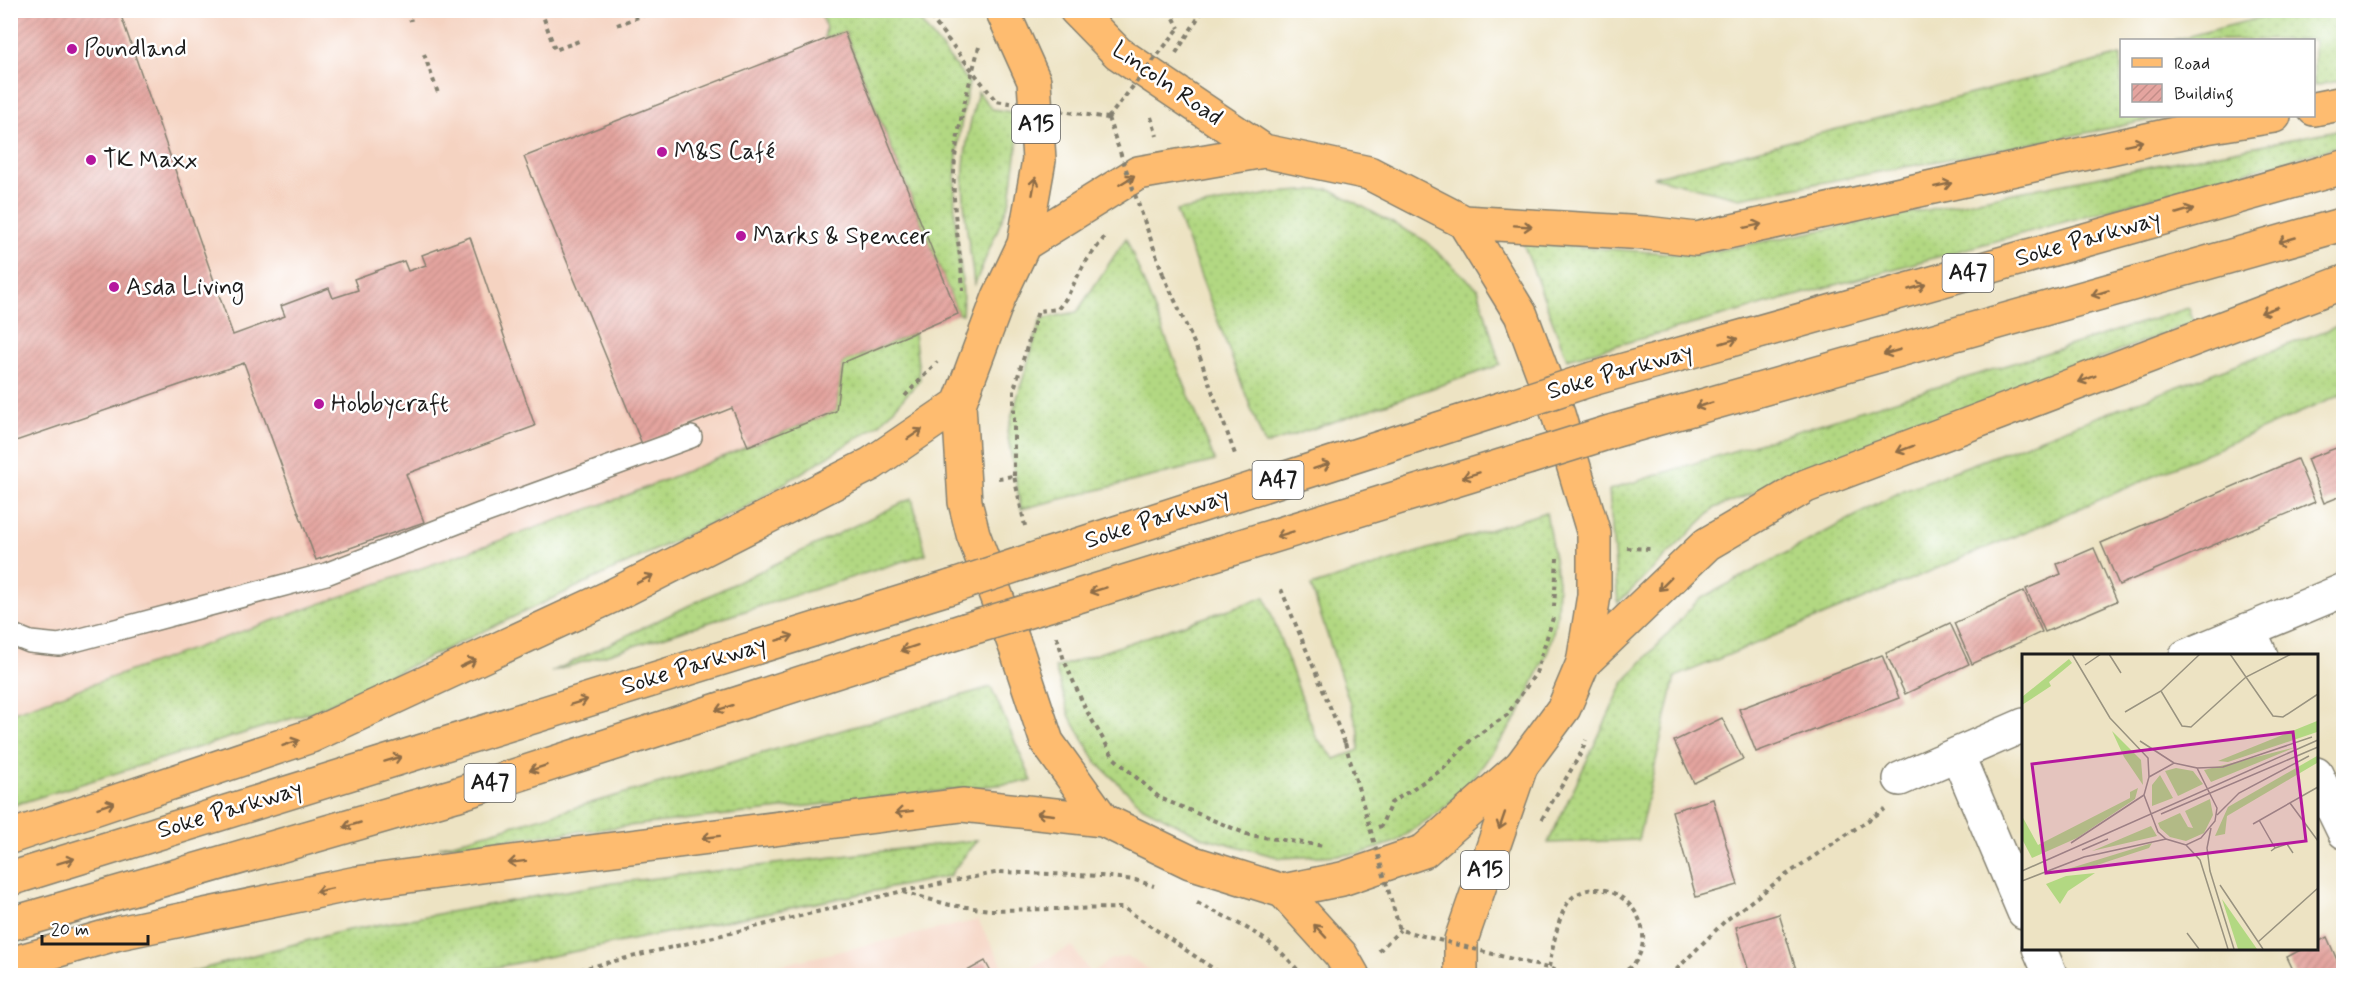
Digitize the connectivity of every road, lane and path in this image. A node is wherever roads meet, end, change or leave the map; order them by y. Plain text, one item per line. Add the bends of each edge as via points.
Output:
1 (408, 10) edge
2 (541, 10) edge
3 (657, 10) edge
4 (925, 10) edge
5 (1002, 10) edge
6 (1076, 10) edge
7 (1170, 10) edge
8 (644, 13) edge
9 (411, 21) dead end
10 (617, 25) dead end
11 (579, 41) dead end
12 (424, 54) dead end
13 (439, 96) dead end
14 (2343, 104) edge
15 (2315, 109) edge
16 (1108, 117) junction
17 (2268, 117) edge
18 (1264, 151) junction
19 (2343, 166) edge
20 (1464, 222) junction
21 (2343, 224) edge
22 (1024, 244) junction
23 (2343, 282) edge
24 (959, 404) junction
25 (691, 437) dead end
26 (1237, 460) dead end
27 (1557, 550) dead end
28 (1281, 589) dead end
29 (2343, 590) edge
30 (10, 634) edge
31 (2255, 643) edge
32 (2197, 654) edge
33 (1583, 663) junction
34 (2022, 726) edge
35 (1957, 754) junction
36 (1521, 766) junction
37 (2318, 778) edge
38 (1900, 779) joint
39 (1103, 820) junction
40 (1362, 832) dead end
41 (2343, 832) edge
42 (10, 837) edge
43 (1333, 842) dead end
44 (1324, 846) dead end
45 (10, 879) edge
46 (1155, 886) dead end
47 (903, 891) junction
48 (1283, 891) junction
49 (1195, 902) dead end
50 (2022, 907) edge
51 (10, 924) edge
52 (2040, 950) edge
53 (10, 964) edge
54 (553, 975) edge
55 (1224, 975) edge
56 (1302, 975) edge
57 (1353, 975) edge
58 (1461, 975) edge
59 (1547, 975) edge
60 (1578, 975) edge
61 (1618, 975) edge
62 (1670, 975) edge
63 (2051, 975) edge

1 - 9 path
2 - 11 path via 555,50
3 - 8 path
4 - 16 path, bridge via 996,101
22 -> 5 main road, A15 via 1039,160 1034,81
6 - 18 main road, Lincoln Road via 1118,53
7 - 16 path, bridge via 1179,28
8 - 10 path
12 - 13 path
14 - 15 main road
16 - 26 path, bridge via 1163,274 1198,352
20 -> 17 main road via 1696,239 2206,127
18 - 20 main road via 1369,173
22 -> 18 main road via 1138,173
45 -> 19 main road, Soke Parkway / A47, bridge via 951,587 1592,379
20 - 33 main road via 1521,315 1558,414 1594,534 1594,595
21 -> 51 main road, Soke Parkway / A47, bridge via 1610,432 965,630 455,795
22 - 24 main road via 999,297
23 -> 33 main road via 1806,486 1707,544
24 - 39 main road via 965,502 973,534 1047,742
42 -> 24 main road via 311,736 610,597 871,464
25 - 30 lane via 326,574 59,645 30,642
27 - 40 path via 1554,613 1536,673 1507,715 1472,739 1443,770 1391,803 1381,826
28 - 60 path, bridge via 1345,743 1400,930
29 - 31 street
31 - 32 street
33 - 36 main road via 1564,708
34 - 35 street
35 - 38 street
35 - 50 street
36 - 48 main road via 1424,851 1342,879
36 -> 58 main road, A15 via 1461,940
37 - 41 street
38 - 62 path via 1897,801 1725,921
39 - 48 main road via 1190,862
39 -> 53 main road via 962,805 478,867 357,883 119,933
43 - 44 path
46 - 47 path via 1101,876 1000,872
47 - 54 path
47 - 55 path via 950,905 990,910 1124,908
57 -> 48 main road via 1341,955
49 - 56 path via 1271,943
52 - 63 street
59 - 61 path via 1563,910 1573,897 1608,890 1639,915 1645,939 1633,965

